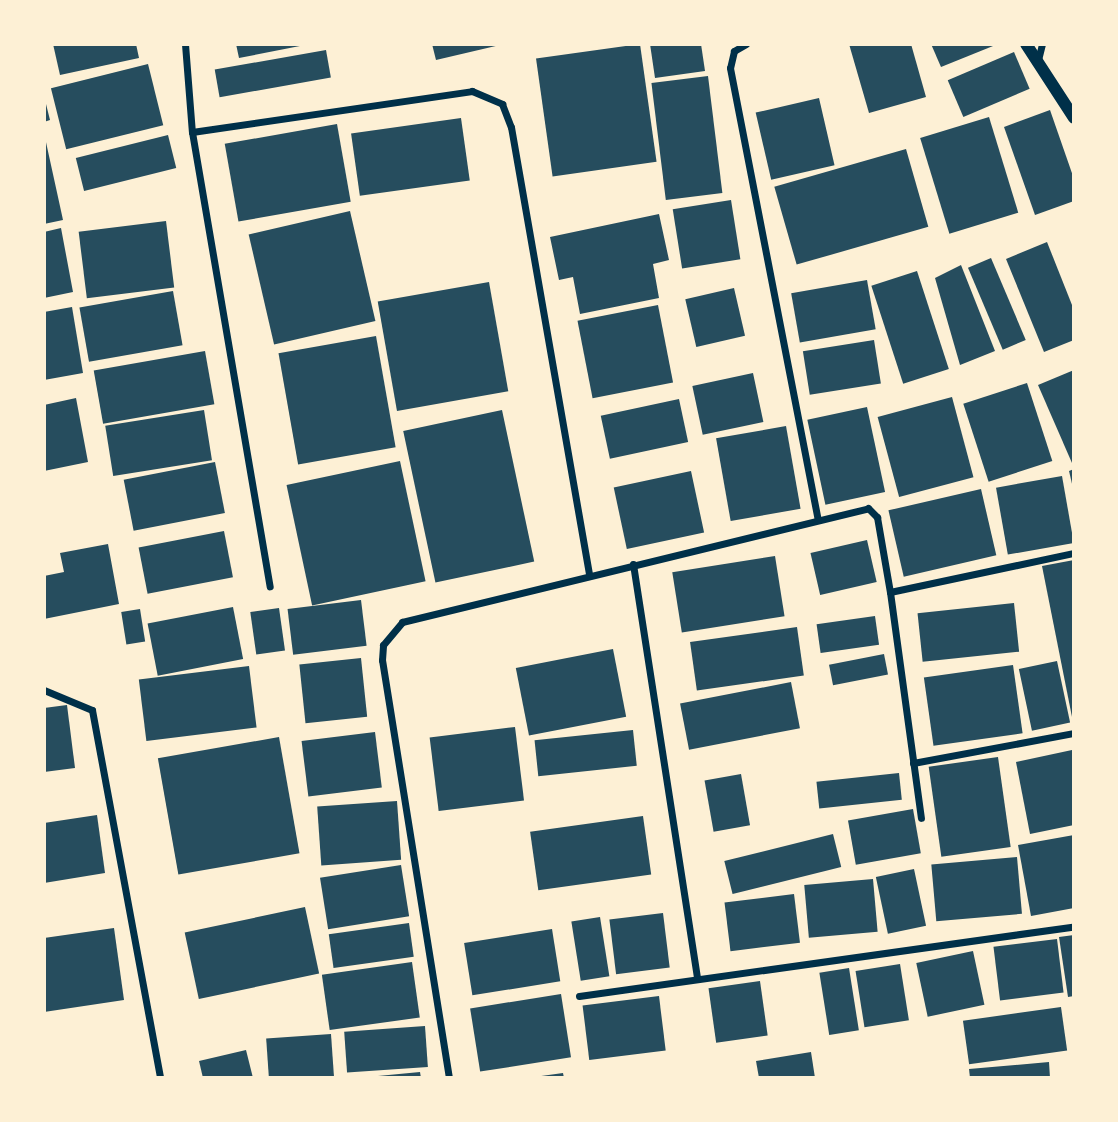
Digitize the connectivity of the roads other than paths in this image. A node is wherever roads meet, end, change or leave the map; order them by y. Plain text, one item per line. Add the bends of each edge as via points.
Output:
1 (185, 44) edge
2 (746, 44) edge
3 (1026, 44) edge
4 (1042, 44) edge
5 (1038, 61) junction
6 (1074, 118) edge
7 (192, 132) junction
8 (818, 520) junction
9 (1074, 553) edge
10 (633, 564) junction
11 (590, 575) junction
12 (270, 586) dead end
13 (890, 592) junction
14 (44, 690) edge
15 (1074, 733) edge
16 (913, 763) junction
17 (921, 818) dead end
18 (1074, 926) edge
19 (697, 979) junction
20 (579, 996) dead end
21 (160, 1078) edge
22 (449, 1078) edge

1 - 7 street
2 - 8 street via 734,51 730,68
3 - 5 street
4 - 5 street
5 - 6 street
7 - 11 street via 472,91 502,104 512,127
7 - 12 street
8 - 10 street
8 - 13 street via 875,510
9 - 13 street
10 - 11 street
10 - 19 street
11 - 22 street via 416,617 383,645
13 - 16 street
14 - 21 street via 92,710
15 - 16 street
16 - 17 street
18 - 19 street
19 - 20 street

